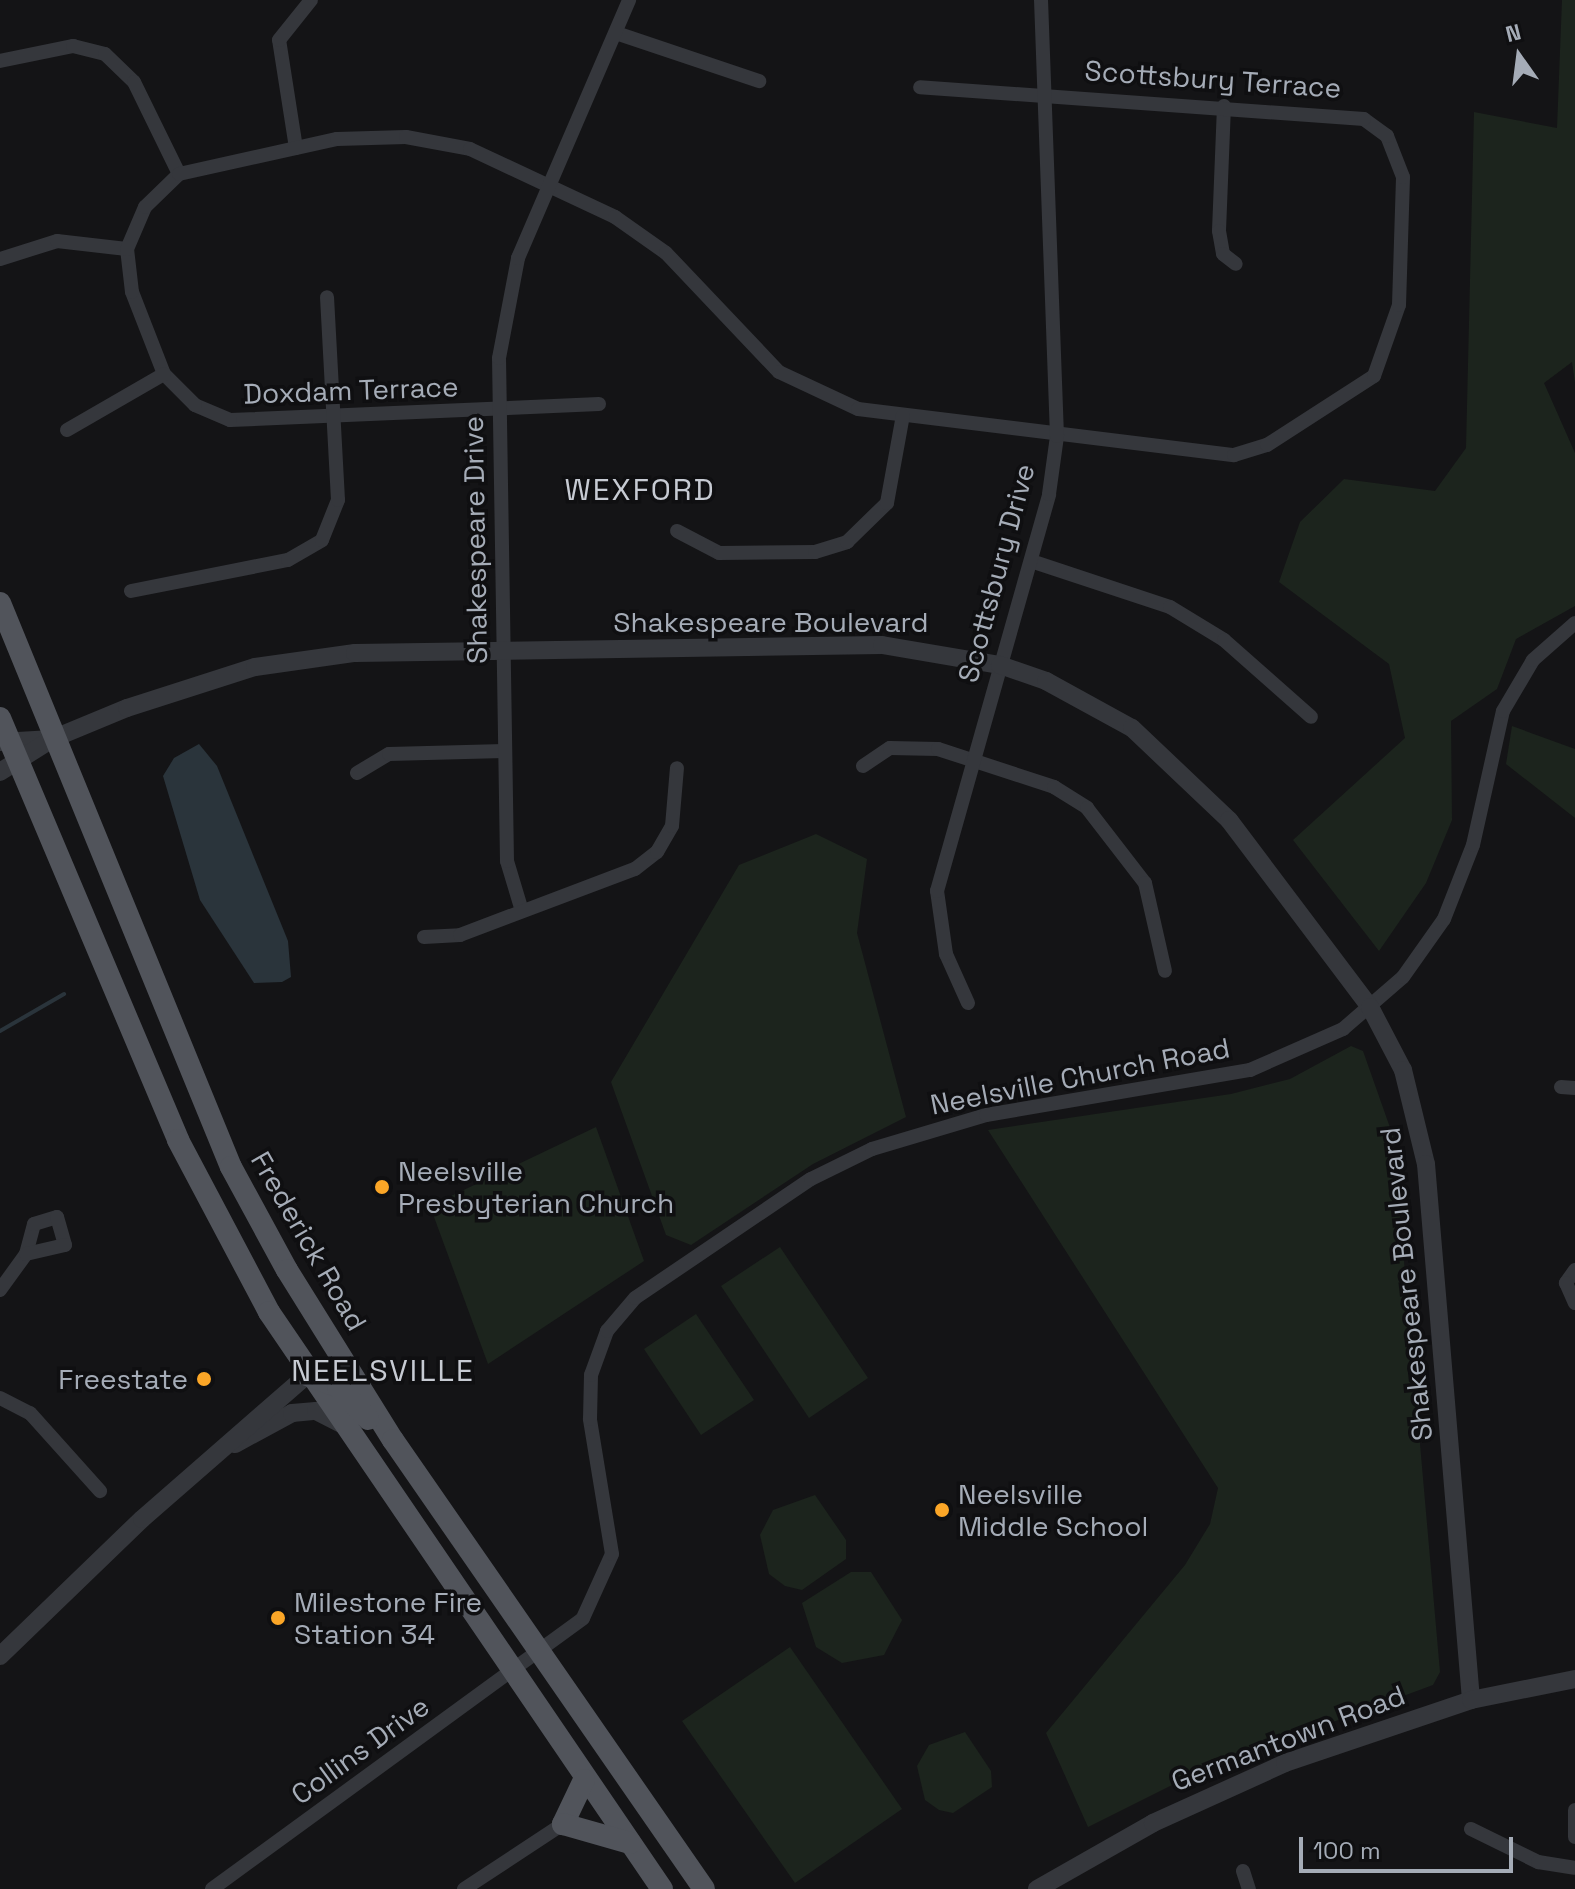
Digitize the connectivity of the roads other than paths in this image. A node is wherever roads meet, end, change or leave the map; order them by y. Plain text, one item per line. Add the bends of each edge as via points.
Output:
1 (311, 0) edge
2 (629, 0) edge
3 (1041, 0) edge
4 (619, 34) junction
5 (0, 61) edge
6 (759, 81) dead end
7 (920, 87) dead end
8 (1045, 94) junction
9 (1224, 106) junction
10 (296, 148) junction
11 (179, 174) junction
12 (552, 184) junction
13 (127, 249) junction
14 (0, 259) edge
15 (1236, 264) dead end
16 (327, 297) dead end
17 (164, 374) junction
18 (599, 404) dead end
19 (499, 409) junction
20 (903, 415) junction
21 (334, 419) junction
22 (67, 430) dead end
23 (1057, 436) junction
24 (677, 531) dead end
25 (1031, 561) junction
26 (131, 591) dead end
27 (0, 603) edge
28 (1575, 623) edge
29 (502, 650) junction
30 (1000, 665) junction
31 (1311, 717) dead end
32 (3, 733) edge
33 (52, 739) junction
34 (504, 751) junction
35 (971, 760) junction
36 (863, 766) dead end
37 (10, 768) edge
38 (677, 768) dead end
39 (357, 773) dead end
40 (522, 911) junction
41 (424, 937) dead end
42 (1165, 971) dead end
43 (968, 1003) dead end
44 (1370, 1007) junction
45 (26, 1254) dead end
46 (1575, 1270) edge
47 (0, 1290) edge
48 (1575, 1303) edge
49 (307, 1375) junction
50 (0, 1398) edge
51 (341, 1424) junction
52 (393, 1440) junction
53 (212, 1457) junction
54 (100, 1491) dead end
55 (539, 1652) junction
56 (0, 1656) edge
57 (509, 1673) junction
58 (1575, 1679) edge
59 (1471, 1700) junction
60 (584, 1780) junction
61 (1575, 1810) edge
62 (563, 1824) junction
63 (1471, 1829) dead end
64 (1575, 1837) edge
65 (630, 1843) junction
66 (1575, 1868) edge
67 (1243, 1871) dead end
68 (212, 1889) edge
69 (464, 1889) edge
70 (662, 1889) edge
71 (704, 1889) edge
72 (1037, 1889) edge
73 (1249, 1889) edge

1 - 10 street via 279,40
2 - 4 street, Shakespeare Drive
3 - 8 street, Scottsbury Drive
4 - 6 street
4 - 12 street, Shakespeare Drive
5 - 11 street via 73,46 105,54 134,82
7 - 8 street, Scottsbury Terrace
8 - 9 street, Scottsbury Terrace
8 - 23 street, Scottsbury Drive
9 - 15 street via 1219,231 1223,254
9 - 23 street, Scottsbury Terrace via 1353,115 1387,136 1403,177 1399,305 1389,346 1359,390 1267,445 1234,455
10 - 11 street
10 - 12 street via 406,137 470,149
11 - 13 street, Doxdam Terrace via 145,207
12 - 19 street, Shakespeare Drive via 508,293
12 - 20 street via 666,253 795,384 858,409
13 - 14 street via 57,241
13 - 17 street, Doxdam Terrace via 132,292
16 - 21 street
17 - 21 street, Doxdam Terrace via 195,405 230,420
17 - 22 street
18 - 19 street, Doxdam Terrace
19 - 21 street, Doxdam Terrace
19 - 29 street, Shakespeare Drive
20 - 23 street
20 - 24 street via 887,503 847,542 815,552 719,553
21 - 26 street via 338,500 322,540 288,560
23 - 25 street, Scottsbury Drive
25 - 30 street, Scottsbury Drive
25 - 31 street via 1170,607 1224,640
27 - 33 main road, Frederick Road
28 - 44 street, Neelsville Church Road via 1533,660 1503,711 1473,845 1444,919
29 - 30 street, Shakespeare Boulevard via 882,645
29 - 33 street, Shakespeare Boulevard via 355,653 255,667
29 - 34 street, Shakespeare Drive
30 - 35 street, Scottsbury Drive
30 - 44 street, Shakespeare Boulevard via 1091,703 1170,758 1229,820
32 - 33 street, Shakespeare Boulevard
32 - 37 main road
33 - 37 street, Shakespeare Boulevard
33 - 52 main road, Frederick Road via 231,1167
34 - 39 street via 389,754
34 - 40 street, Shakespeare Drive via 507,861
35 - 36 street via 901,746
35 - 42 street via 1054,787 1118,839 1145,883
35 - 43 street, Scottsbury Drive via 937,891 946,954
37 - 49 main road via 178,1140
38 - 40 street via 677,808 657,852 635,869
40 - 41 street via 460,935
44 - 55 street, Neelsville Church Road via 1310,1048 1250,1070 986,1115 872,1149 811,1179 635,1298 607,1331 591,1375 590,1419 612,1534 608,1575 583,1618
44 - 59 street, Shakespeare Boulevard via 1403,1070 1426,1164
45 - 47 street
46 - 48 street via 1566,1283
49 - 51 main road
49 - 52 main road via 338,1387
49 - 53 street
50 - 54 street via 30,1413
51 - 53 street via 316,1411 292,1413
51 - 57 main road
52 - 55 main road, Frederick Road
53 - 56 street
55 - 57 street, Collins Drive
55 - 71 main road, Frederick Road
57 - 60 main road
57 - 68 street, Collins Drive
58 - 59 street, Germantown Road
59 - 72 street, Germantown Road via 1285,1763 1153,1823
60 - 62 main road
60 - 65 main road
61 - 64 street
62 - 65 main road
62 - 69 street
63 - 66 street via 1538,1862
65 - 70 main road
67 - 73 street

